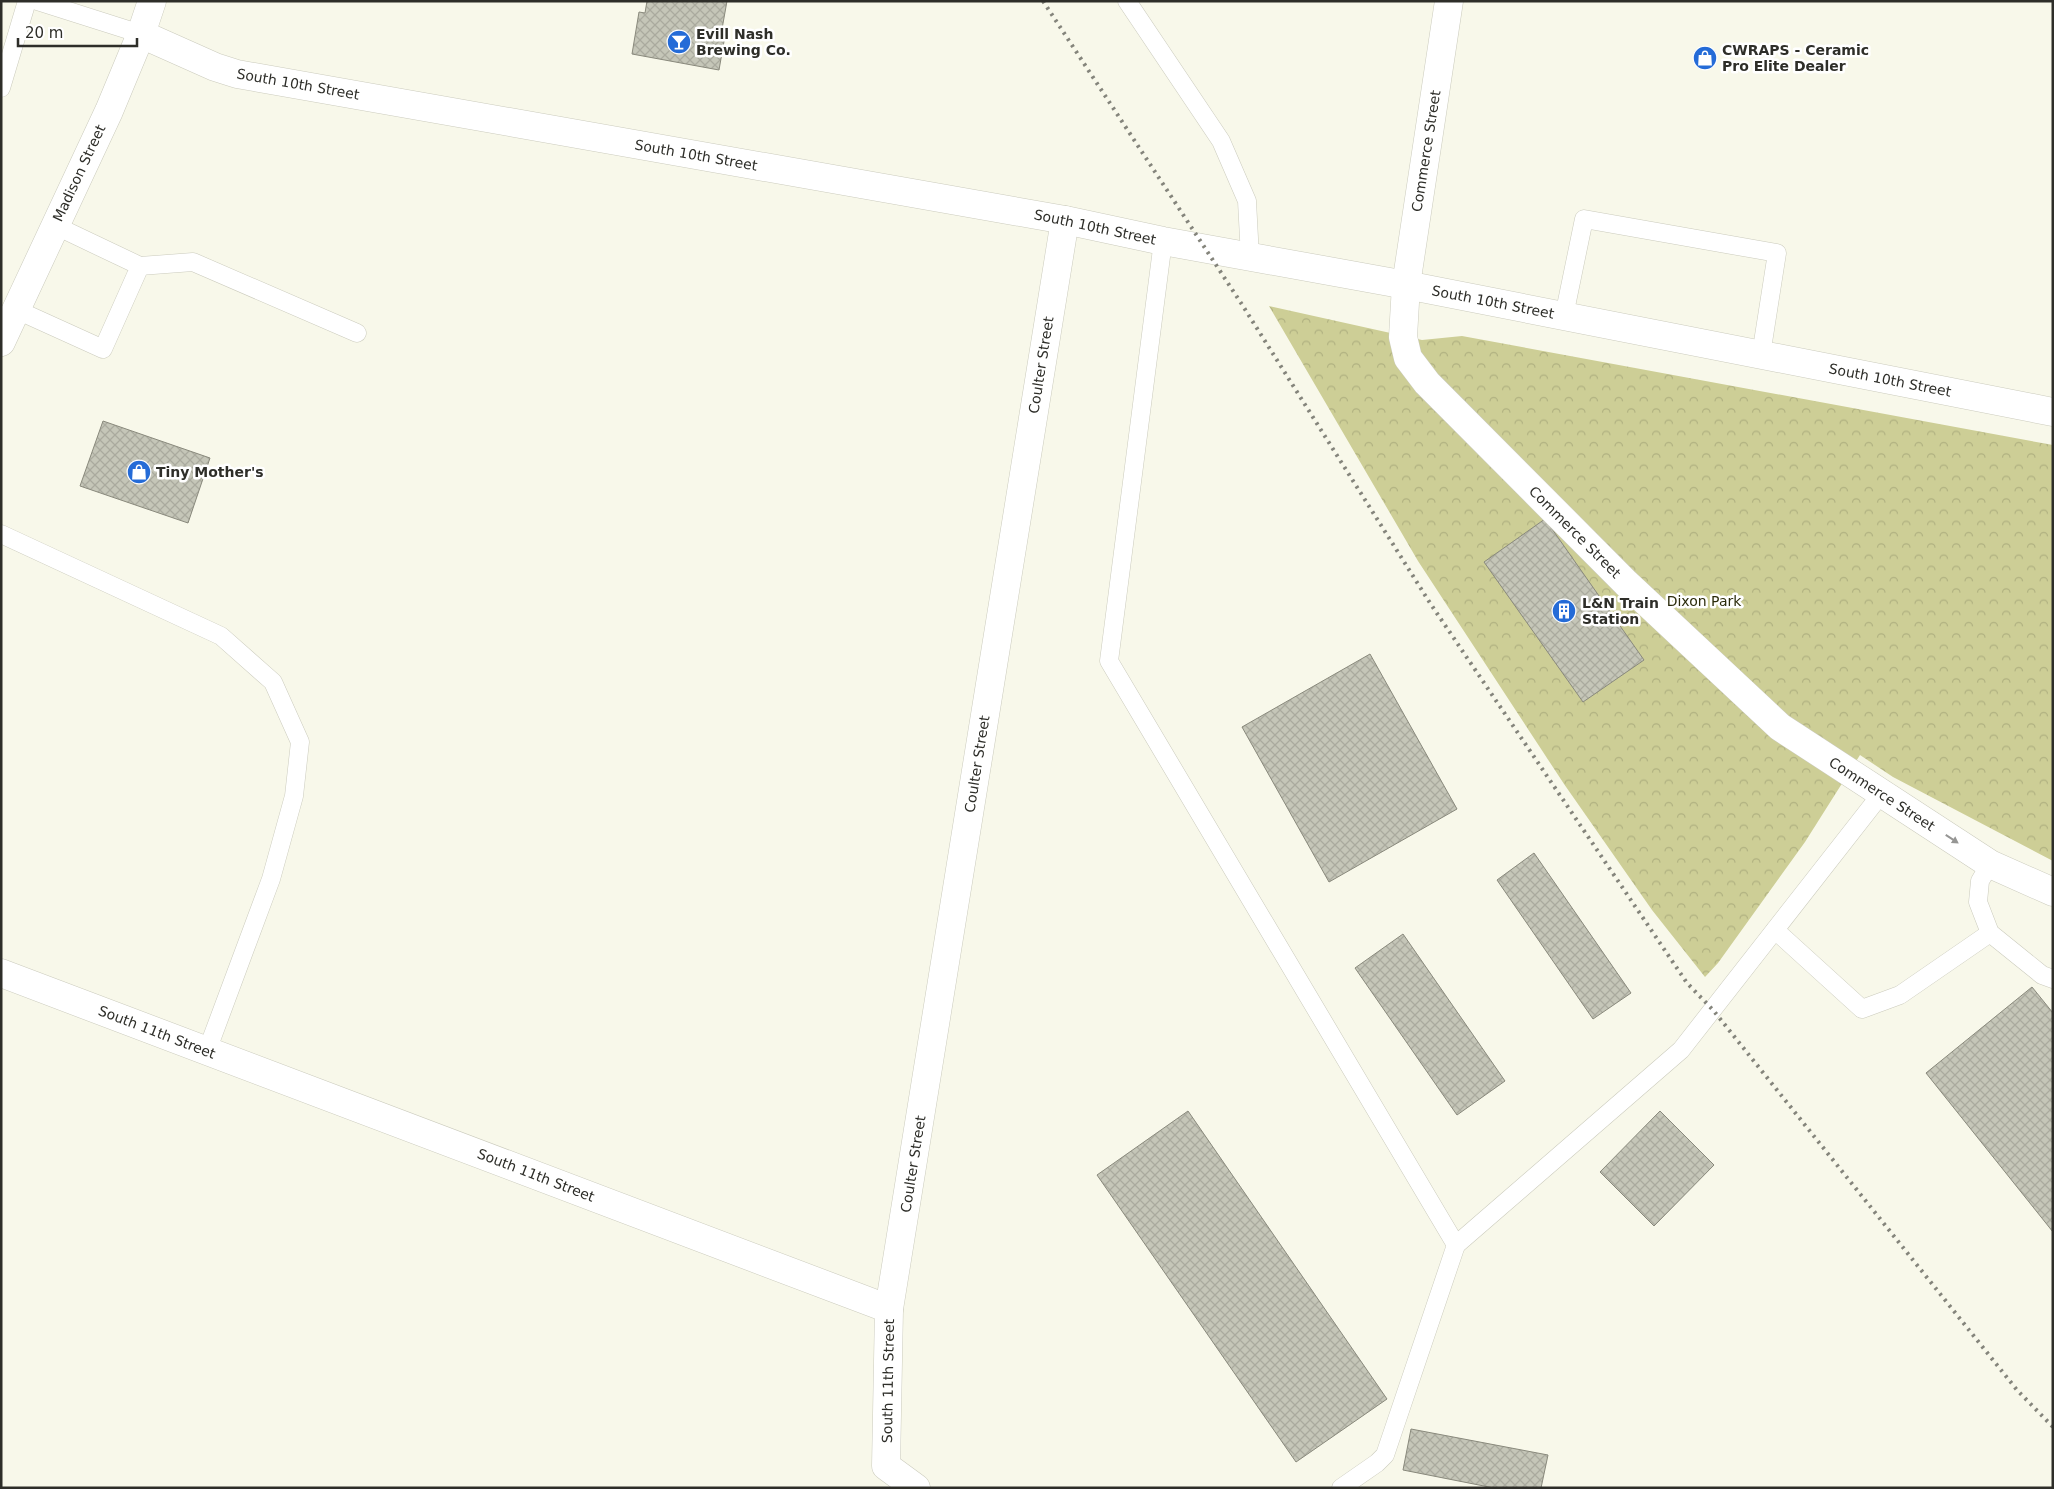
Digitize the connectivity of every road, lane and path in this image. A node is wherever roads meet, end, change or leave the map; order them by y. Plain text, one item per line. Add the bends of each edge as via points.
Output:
1 (27, 1) edge
2 (38, 1) edge
3 (152, 1) edge
4 (1127, 1) edge
5 (1449, 1) edge
6 (141, 34) junction
7 (1, 88) edge
8 (1065, 220) junction
9 (54, 225) junction
10 (1163, 241) junction
11 (1250, 257) junction
12 (140, 266) junction
13 (1406, 285) junction
14 (17, 310) junction
15 (1564, 316) junction
16 (357, 333) dead end
17 (1, 342) edge
18 (1761, 355) junction
19 (2053, 412) edge
20 (1, 534) edge
21 (1882, 793) junction
22 (1990, 864) junction
23 (2053, 892) edge
24 (1775, 930) junction
25 (1990, 933) junction
26 (1, 973) edge
27 (2047, 977) edge
28 (2053, 989) edge
29 (208, 1051) junction
30 (1456, 1245) junction
31 (889, 1309) junction
32 (916, 1488) edge
33 (1341, 1488) edge

1 - 7 lane
2 - 6 lane
3 - 6 street, Madison Street
4 - 11 lane via 1221,141 1247,201
5 - 13 street, Commerce Street
6 - 8 street, South 10th Street via 237,74
6 - 9 street, Madison Street
8 - 10 street, South 10th Street
8 - 31 street, Coulter Street
9 - 12 lane
9 - 14 street, Madison Street
10 - 11 street, South 10th Street
10 - 30 lane via 1109,661
11 - 13 street, South 10th Street
12 - 14 lane via 104,349
12 - 16 lane via 193,262
13 - 15 street, South 10th Street
13 - 21 street, Commerce Street via 1404,337 1408,358 1428,383 1626,583 1780,727
14 - 17 street, Madison Street
15 - 18 street, South 10th Street
15 - 18 lane via 1584,219 1777,254
18 - 19 street, South 10th Street
20 - 29 lane via 221,636 273,682 300,742 294,796 271,879
21 -> 22 street, Commerce Street
21 - 24 lane
22 - 23 street, Commerce Street
22 - 25 lane via 1980,881 1978,902
24 - 25 lane via 1862,1009 1900,995
24 - 30 lane via 1681,1050
25 - 27 lane
26 - 29 street, South 11th Street
27 - 28 lane
29 - 31 street, South 11th Street
30 - 33 lane via 1384,1455 1378,1463
31 - 32 street, South 11th Street via 886,1466

